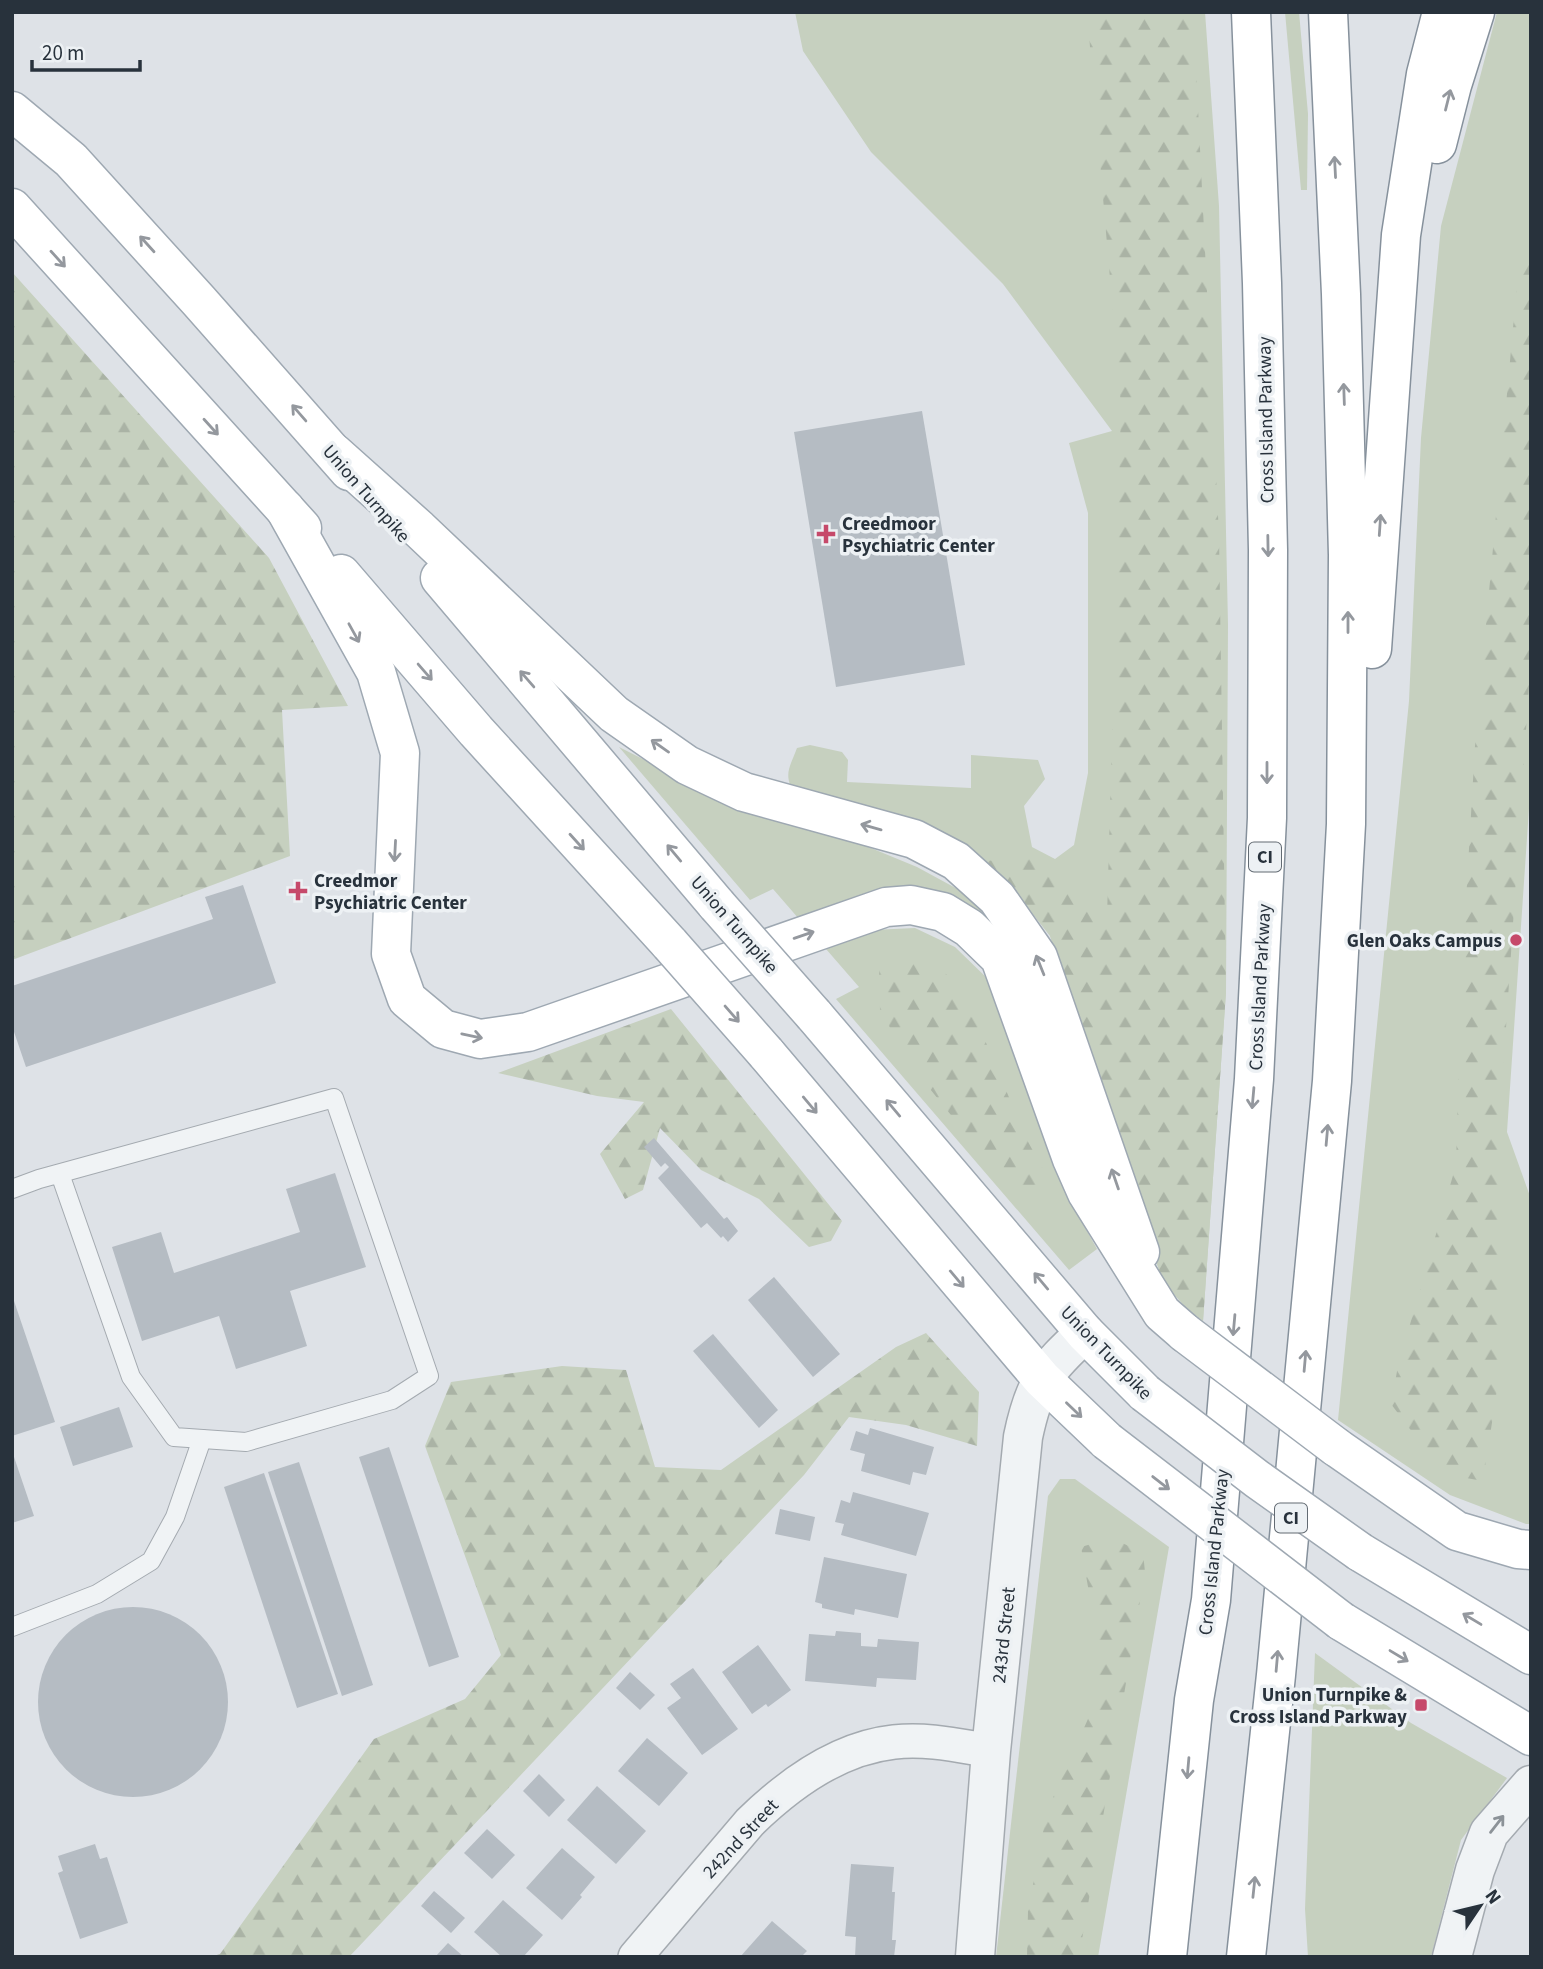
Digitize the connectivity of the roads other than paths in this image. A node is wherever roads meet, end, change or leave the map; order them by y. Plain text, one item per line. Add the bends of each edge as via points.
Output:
1 (1233, 12) edge
2 (1251, 12) edge
3 (1328, 12) edge
4 (1442, 12) edge
5 (1475, 12) edge
6 (12, 111) edge
7 (12, 208) edge
8 (1262, 283) junction
9 (334, 453) junction
10 (1383, 481) junction
11 (285, 509) junction
12 (1332, 1082) junction
13 (60, 1174) junction
14 (12, 1189) edge
15 (1173, 1323) junction
16 (1085, 1333) junction
17 (1042, 1379) junction
18 (202, 1439) junction
19 (1531, 1550) edge
20 (12, 1627) edge
21 (1531, 1655) edge
22 (1531, 1736) edge
23 (991, 1751) junction
24 (1531, 1785) edge
25 (1246, 1956) edge
26 (635, 1957) edge
27 (975, 1957) edge
28 (1167, 1957) edge
29 (1452, 1957) edge

1 - 8 main road
2 - 8 main road, Cross Island Parkway / CI
12 -> 3 main road, CI via 1346,824 1348,555
4 - 10 main road via 1426,74 1401,235
10 -> 5 main road via 1413,240
9 -> 6 main road, Union Turnpike via 71,160
7 -> 11 main road
8 -> 28 main road, Cross Island Parkway / CI via 1268,550 1267,818 1254,1079 1211,1600 1194,1700
15 -> 9 main road via 1038,957 997,898 956,861 914,839 744,792 687,765 614,714
16 -> 9 main road, Union Turnpike, bridge
12 -> 10 main road via 1363,771
11 -> 15 main road via 376,672 400,753 391,954 407,999 443,1029 481,1039 527,1032 886,907 911,905 943,912 970,928 1000,958 1087,1193
11 -> 17 main road, bridge via 476,731 766,1053
25 -> 12 main road, CI
13 - 14 lane
13 - 18 lane via 131,1377 174,1437
13 - 18 lane via 334,1098 429,1377 392,1400 246,1442
15 - 19 main road, bridge via 1335,1447 1457,1531
16 - 17 street, 243rd Street
21 -> 16 main road, Union Turnpike, bridge via 1360,1552 1257,1479 1144,1393
17 -> 22 main road, bridge via 1107,1441 1341,1621
17 - 23 street, 243rd Street via 1030,1403 1023,1437
18 - 20 lane via 176,1517 151,1562 97,1594
23 - 26 street, 242nd Street via 895,1742 867,1747 816,1770 750,1822
23 - 27 street, 243rd Street
29 -> 24 street via 1489,1833

